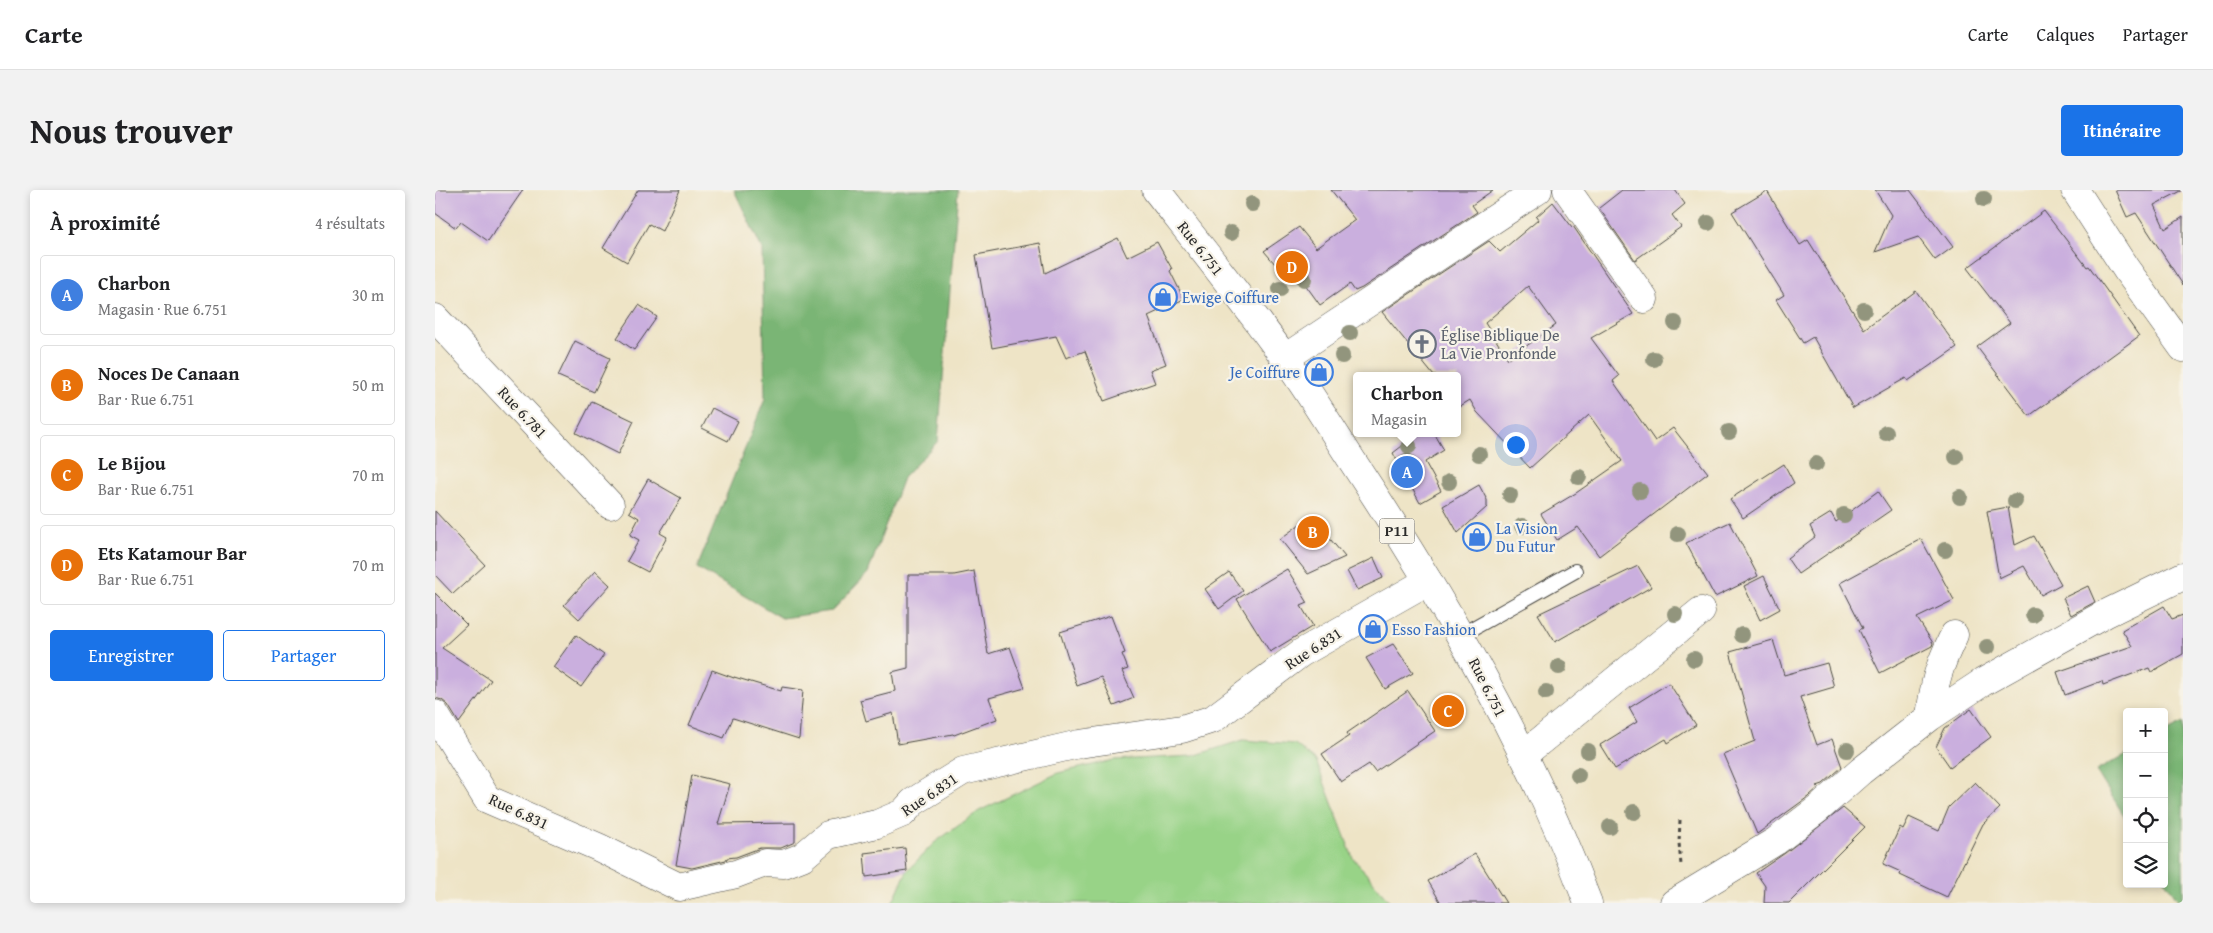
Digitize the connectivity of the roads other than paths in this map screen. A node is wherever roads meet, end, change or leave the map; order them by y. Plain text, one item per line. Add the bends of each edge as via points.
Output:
1 (1156, 190) edge
2 (1538, 190) edge
3 (1567, 190) edge
4 (2075, 190) edge
5 (1644, 299) dead end
6 (435, 318) edge
7 (2183, 348) edge
8 (1285, 358) junction
9 (609, 505) dead end
10 (1575, 572) dead end
11 (2183, 576) edge
12 (1429, 581) junction
13 (1701, 611) dead end
14 (1461, 635) junction
15 (1954, 635) dead end
16 (435, 714) edge
17 (1930, 717) junction
18 (1523, 755) junction
19 (1680, 899) edge
20 (1588, 903) edge

1 - 8 street, Rue 6.751 / P11
2 - 8 street
3 - 5 street
4 - 7 street
6 - 9 street, Rue 6.781
8 - 12 street, Rue 6.751 / P11
10 - 14 lane
11 - 17 street via 2105,614 1983,682
12 - 14 street, Rue 6.751 / P11
12 - 16 street, Rue 6.831 via 1301,653 1213,719 1182,729 1079,744 963,771 913,802 903,814 877,824 828,835 802,857 784,864 765,863 679,888 598,846 487,799
13 - 18 street
14 - 18 street, Rue 6.751 / P11
15 - 17 street via 1934,683
17 - 19 street via 1776,841
18 - 20 street, Rue 6.751 / P11

